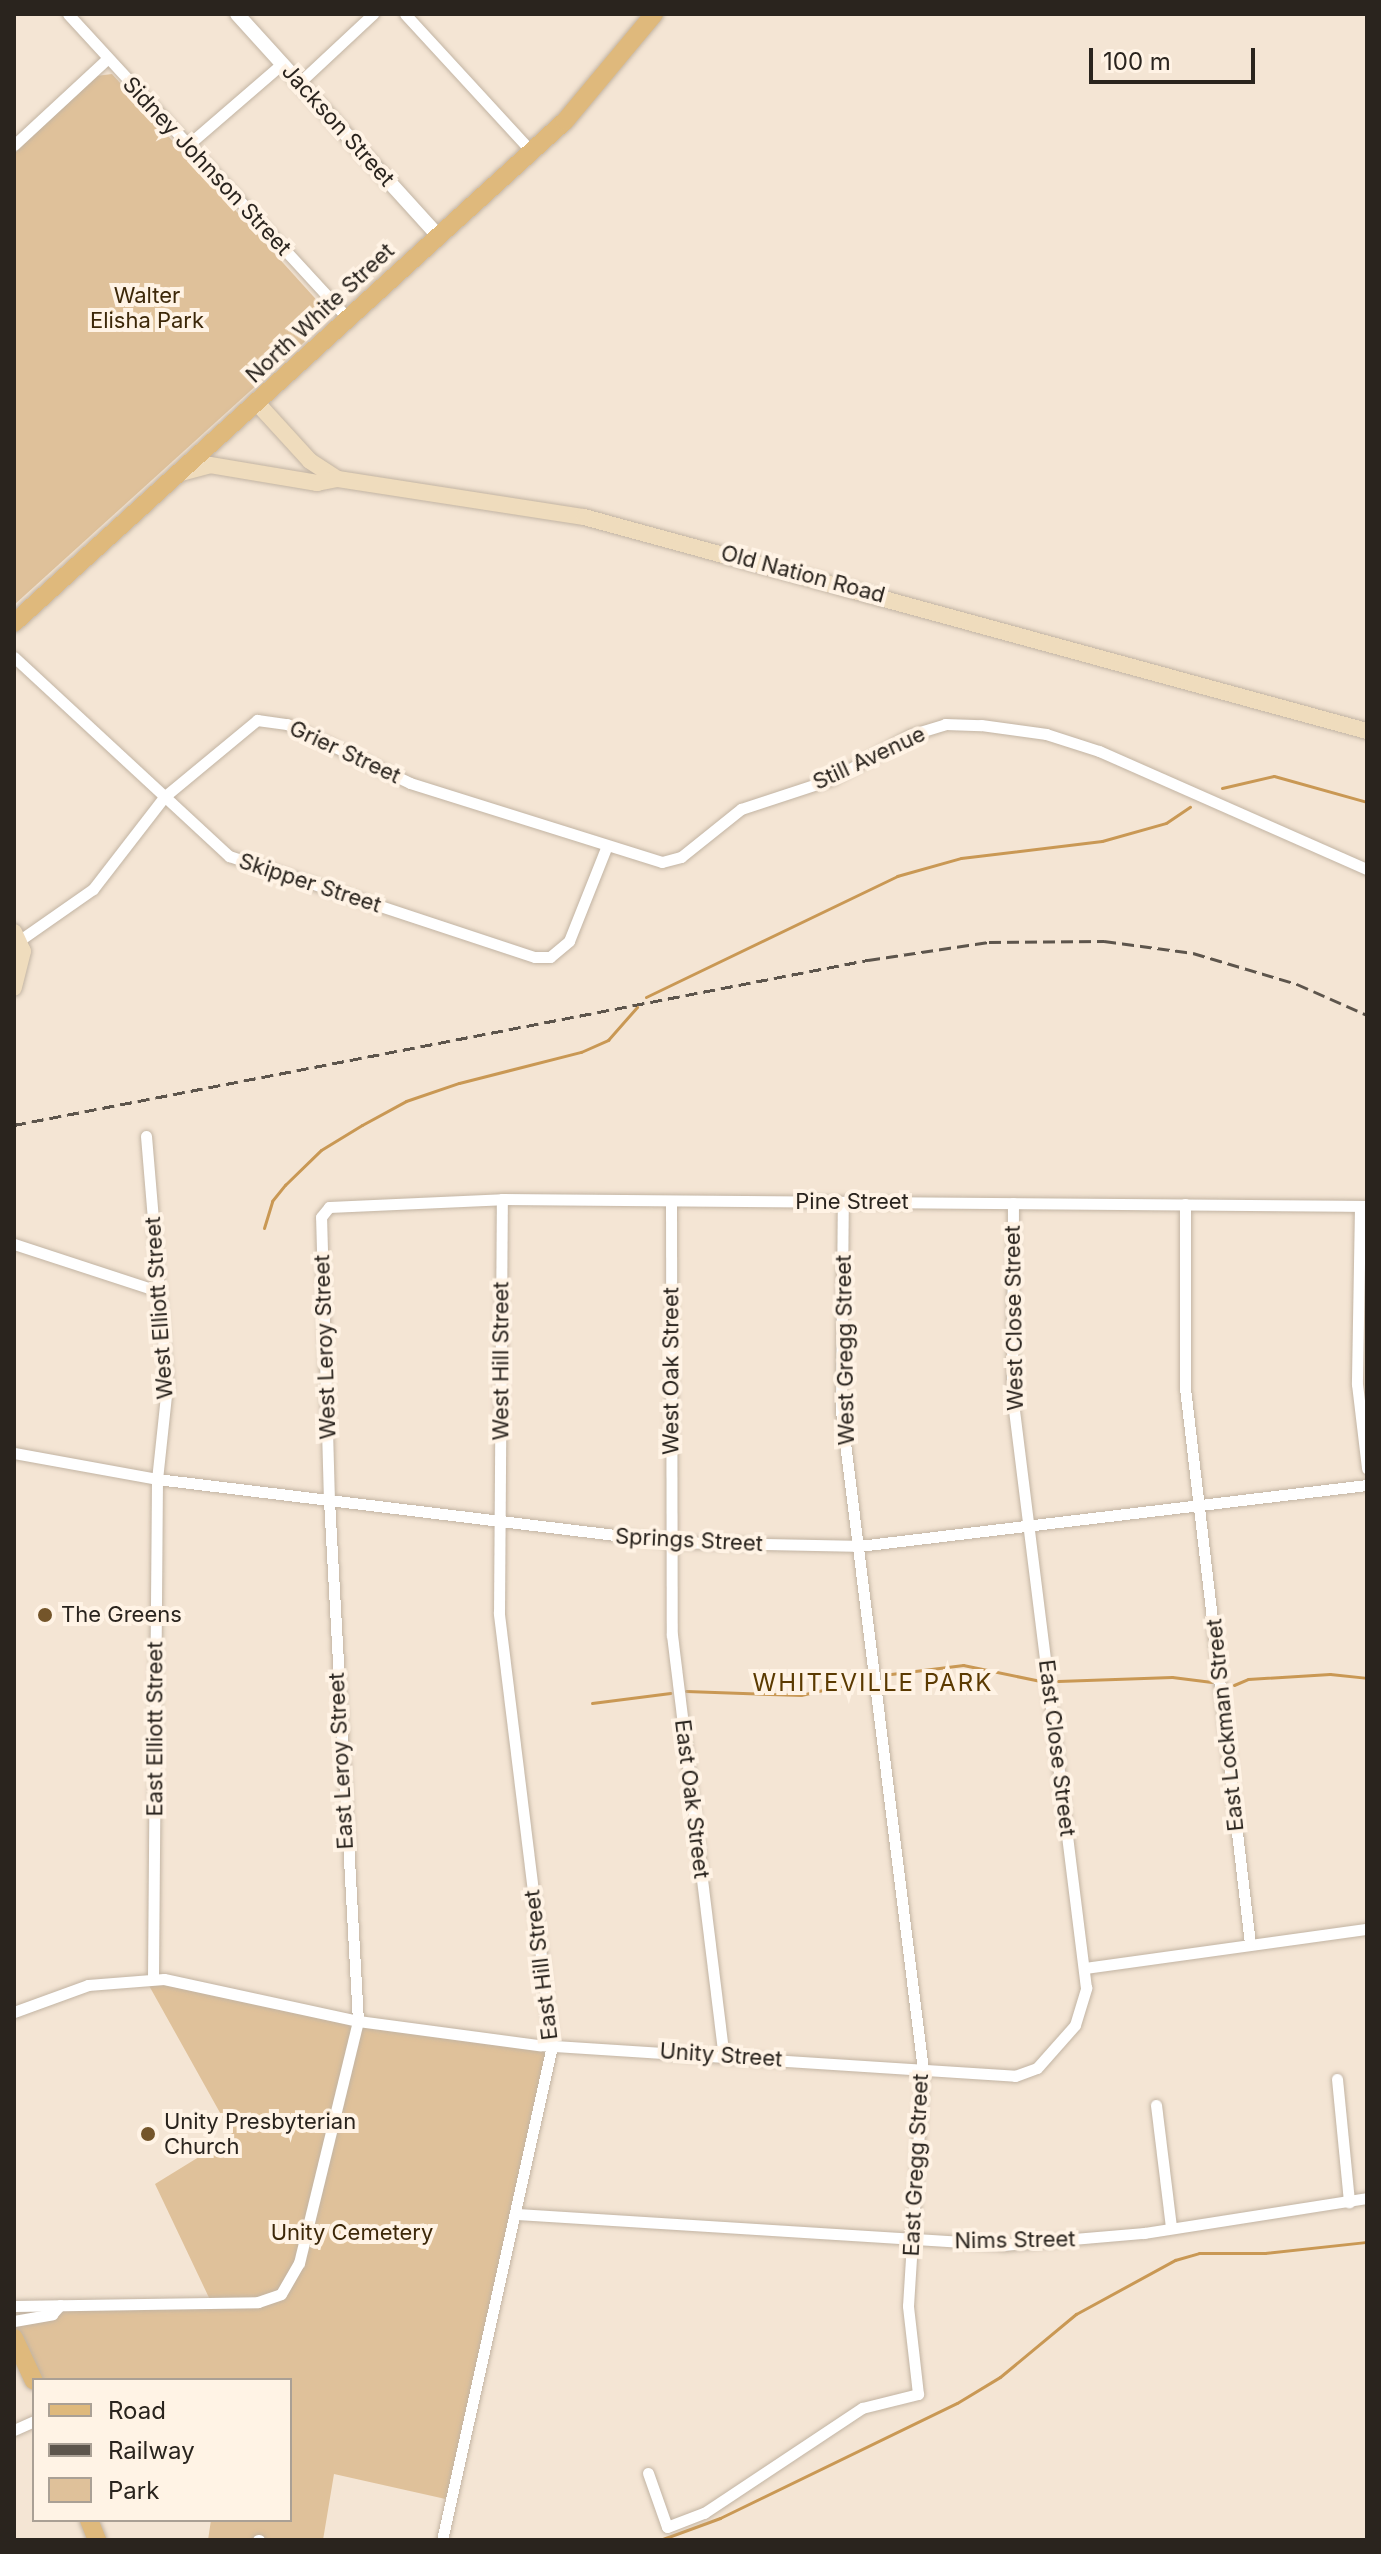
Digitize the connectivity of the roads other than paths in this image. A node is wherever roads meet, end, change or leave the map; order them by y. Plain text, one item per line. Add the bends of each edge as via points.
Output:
1 (68, 14) edge
2 (237, 14) edge
3 (373, 14) edge
4 (405, 14) edge
5 (645, 18) edge
6 (107, 59) junction
7 (283, 63) junction
8 (300, 82) junction
9 (15, 142) edge
10 (189, 144) junction
11 (532, 152) junction
12 (438, 236) junction
13 (347, 317) junction
14 (258, 404) junction
15 (181, 473) junction
16 (338, 479) junction
17 (14, 623) edge
18 (14, 657) edge
19 (1367, 731) edge
20 (164, 797) junction
21 (606, 848) junction
22 (1367, 869) edge
23 (17, 936) edge
24 (14, 988) edge
25 (146, 1136) dead end
26 (502, 1199) junction
27 (671, 1201) junction
28 (338, 1202) joint
29 (843, 1202) junction
30 (1013, 1203) junction
31 (1185, 1204) junction
32 (1363, 1206) edge
33 (14, 1244) edge
34 (158, 1291) junction
35 (14, 1453) edge
36 (1367, 1468) edge
37 (157, 1479) junction
38 (1367, 1485) edge
39 (329, 1501) junction
40 (1199, 1506) junction
41 (500, 1524) junction
42 (1029, 1528) junction
43 (672, 1542) junction
44 (859, 1546) junction
45 (1367, 1929) edge
46 (1250, 1944) junction
47 (1085, 1968) junction
48 (153, 1979) junction
49 (14, 2012) edge
50 (358, 2021) junction
51 (552, 2046) junction
52 (724, 2056) junction
53 (923, 2070) junction
54 (1337, 2079) dead end
55 (1156, 2105) dead end
56 (1367, 2198) edge
57 (1349, 2202) junction
58 (517, 2214) junction
59 (1171, 2227) junction
60 (911, 2240) junction
61 (60, 2305) junction
62 (14, 2306) edge
63 (14, 2321) edge
64 (14, 2338) edge
65 (33, 2378) edge
66 (648, 2473) dead end
67 (442, 2540) edge

1 - 6 street, Sidney Johnson Street
2 - 7 street, Jackson Street
3 - 8 street
4 - 11 street
5 - 11 main road, North White Street via 607,78
6 - 9 street
6 - 10 street, Sidney Johnson Street
7 - 8 street, Jackson Street
7 - 10 street
8 - 12 street, Jackson Street
10 - 13 street, Sidney Johnson Street
11 - 12 main road, North White Street
12 - 13 main road, North White Street
13 - 14 main road, North White Street
14 - 15 main road, North White Street
14 - 16 main road, Old Nation Road via 310,461
15 - 16 main road via 210,465 317,483
15 - 17 main road, North White Street
16 - 19 main road, Old Nation Road via 584,517
18 - 20 street, Skipper Street
20 - 21 street, Grier Street via 243,728 271,720 410,783
20 - 21 street, Skipper Street via 229,856 540,958 559,953 569,941
20 - 23 street, Grier Street via 93,889
21 - 22 street, Still Avenue via 651,862 672,860 741,809 832,779 910,735 945,724 969,724 1046,734 1099,751
23 - 24 main road via 23,951
25 - 34 street, West Elliott Street
26 - 27 street, Pine Street
26 - 28 street, Pine Street
26 - 41 street, West Hill Street
27 - 29 street, Pine Street
27 - 43 street, West Oak Street
28 - 39 street, West Leroy Street via 321,1217
29 - 30 street, Pine Street
29 - 44 street, West Gregg Street via 841,1411
30 - 31 street, Pine Street
30 - 42 street, West Close Street via 1012,1394
31 - 32 street, Pine Street
31 - 40 street, East Lockman Street via 1185,1388
32 - 36 street via 1357,1384
33 - 34 street
34 - 37 street, West Elliott Street via 167,1386
35 - 37 street, Springs Street
37 - 39 street, Springs Street
37 - 48 street, East Elliott Street
38 - 40 street, Springs Street
39 - 41 street, Springs Street
39 - 50 street, East Leroy Street
40 - 42 street, Springs Street
40 - 46 street, East Lockman Street
41 - 43 street, Springs Street
41 - 51 street, East Hill Street via 499,1613
42 - 44 street, Springs Street
42 - 47 street, East Close Street
43 - 44 street, Springs Street
43 - 52 street, East Oak Street via 672,1635
44 - 53 street, East Gregg Street
45 - 46 street
46 - 47 street
47 - 53 street, Unity Street via 1086,1988 1075,2025 1037,2068 1015,2076
48 - 49 street, Unity Street via 88,1985
48 - 50 street, Unity Street via 199,1983
50 - 51 street, Unity Street
50 - 61 street, East Leroy Street via 299,2263 281,2294 243,2303
51 - 52 street, Unity Street
51 - 58 street, East Hill Street
52 - 53 street, Unity Street
53 - 60 street, East Gregg Street
54 - 57 street
55 - 59 street
56 - 57 street, Nims Street
57 - 59 street, Nims Street
58 - 60 street, Nims Street
58 - 67 street, East Hill Street
59 - 60 street, Nims Street via 1003,2245
60 - 66 street, East Gregg Street via 908,2306 918,2394 862,2408 704,2513 667,2527
61 - 62 street, East Leroy Street
61 - 63 street via 52,2314
64 - 65 main road

